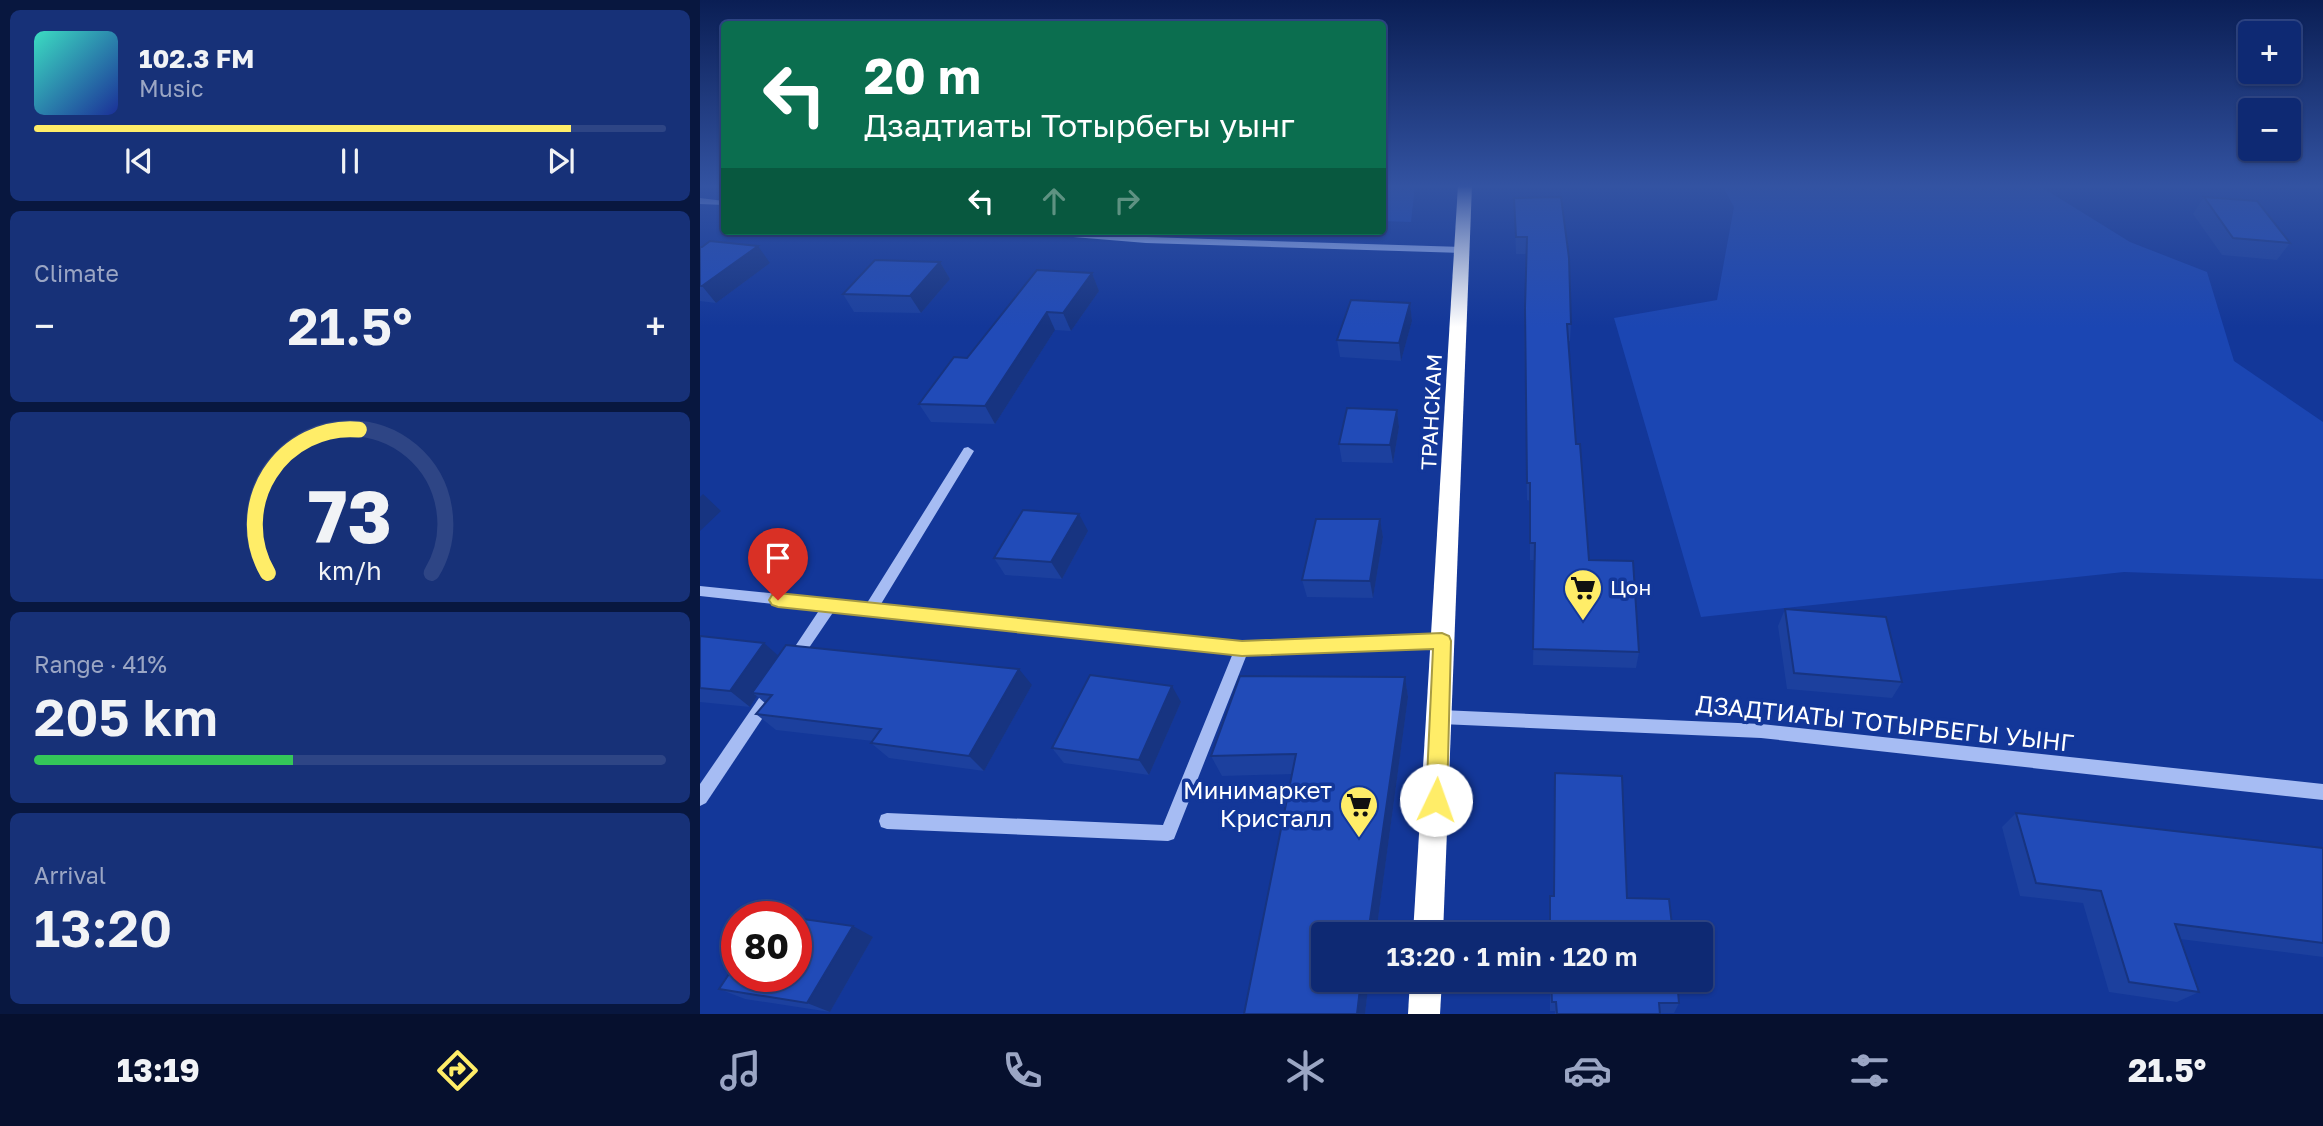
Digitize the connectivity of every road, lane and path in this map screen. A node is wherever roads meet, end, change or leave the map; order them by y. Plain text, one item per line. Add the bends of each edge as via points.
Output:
1 (1464, 232) edge
2 (1085, 235) edge
3 (1463, 250) junction
4 (968, 451) dead end
5 (700, 591) edge
6 (830, 605) junction
7 (870, 610) junction
8 (1442, 641) junction
9 (1242, 648) junction
10 (1441, 717) junction
11 (2323, 792) edge
12 (700, 798) edge
13 (887, 821) dead end
14 (1430, 922) edge
15 (1425, 992) edge
16 (1424, 1014) edge

1 - 3 highway, ТРАНСКАМ
2 - 3 street
3 - 8 highway, ТРАНСКАМ
4 - 7 street
5 - 6 street
6 - 7 street
6 - 12 street
7 - 9 street
8 - 9 street
8 - 10 highway, ТРАНСКАМ
9 - 13 street via 1168,833
10 - 11 street, ДЗАДТИАТЫ ТОТЫРБЕГЫ УЫНГ via 1761,731
10 - 14 highway, ТРАНСКАМ
15 - 16 highway

